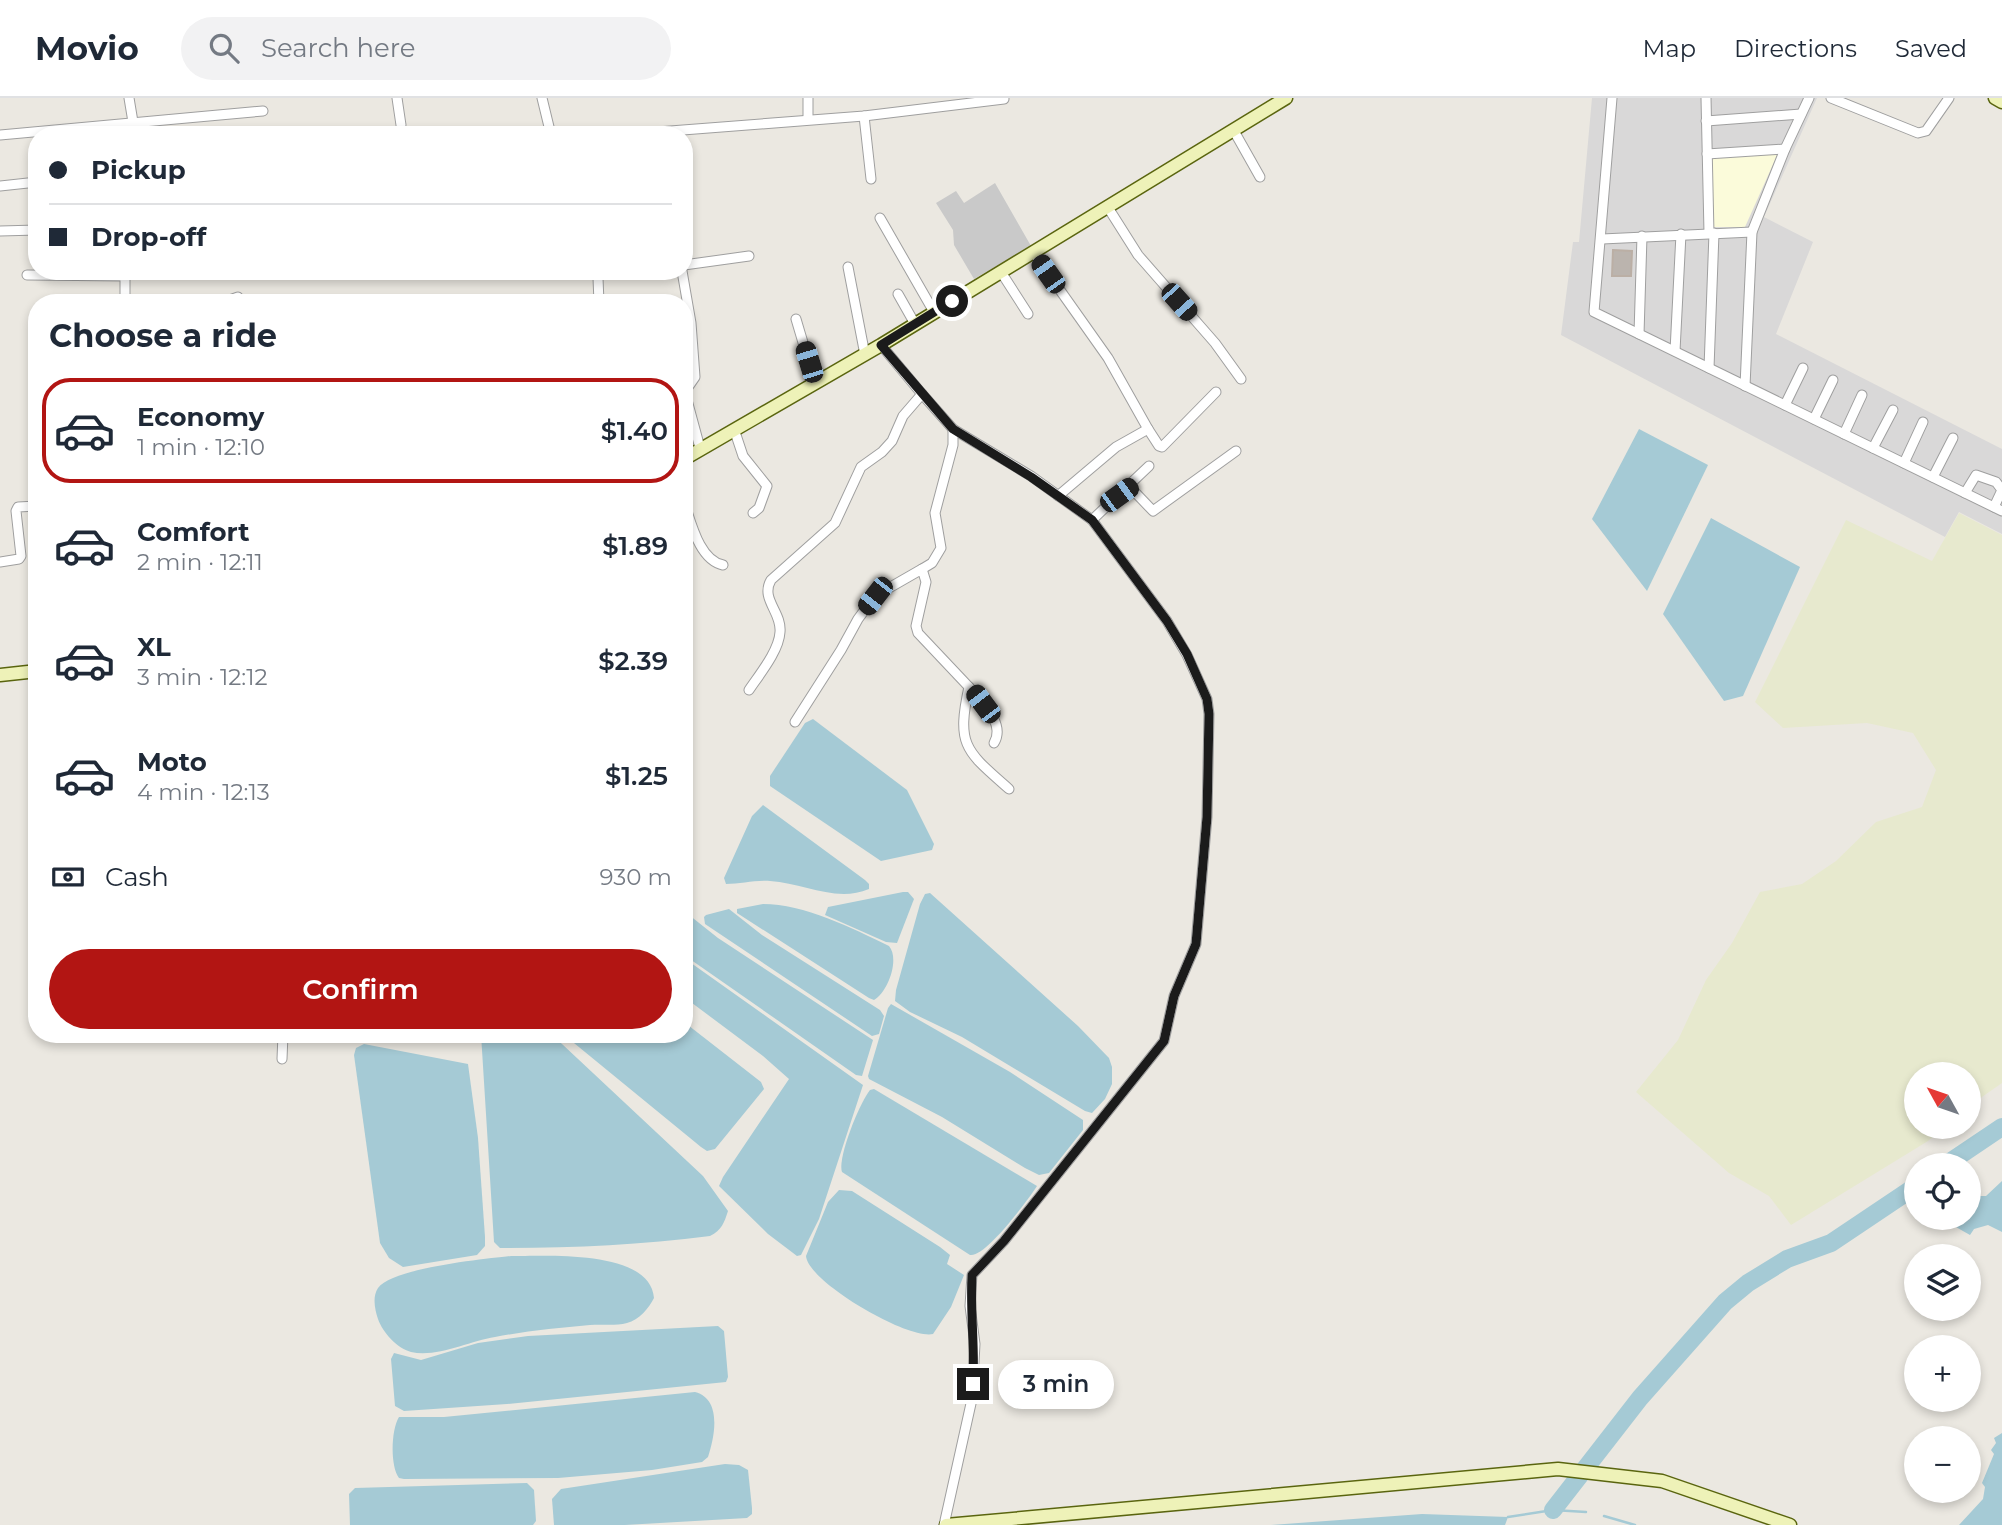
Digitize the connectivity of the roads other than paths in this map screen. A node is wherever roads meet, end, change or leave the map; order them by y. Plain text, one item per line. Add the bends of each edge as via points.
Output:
1 (129, 98) edge
2 (397, 98) edge
3 (542, 98) edge
4 (808, 98) edge
5 (1286, 98) edge
6 (1612, 98) edge
7 (1706, 98) edge
8 (1809, 98) edge
9 (1831, 98) edge
10 (1949, 98) edge
11 (1996, 98) edge
12 (1004, 99) edge
13 (2002, 102) edge
14 (263, 111) dead end
15 (1801, 114) junction
16 (864, 116) junction
17 (808, 119) junction
18 (1706, 121) junction
19 (134, 122) junction
20 (401, 125) dead end
21 (93, 126) edge
22 (549, 126) edge
23 (693, 131) edge
24 (1234, 131) junction
25 (28, 132) edge
26 (0, 135) edge
27 (1785, 149) junction
28 (1707, 154) junction
29 (1260, 177) dead end
30 (871, 179) dead end
31 (28, 183) edge
32 (0, 186) edge
33 (1107, 206) junction
34 (880, 218) dead end
35 (0, 230) edge
36 (28, 230) edge
37 (1752, 232) junction
38 (1712, 233) junction
39 (1682, 234) junction
40 (1642, 236) junction
41 (1602, 239) junction
42 (1033, 252) junction
43 (749, 256) dead end
44 (693, 264) edge
45 (848, 267) dead end
46 (1001, 272) junction
47 (898, 293) dead end
48 (934, 312) junction
49 (1028, 314) dead end
50 (796, 319) dead end
51 (915, 324) junction
52 (1639, 334) junction
53 (881, 345) junction
54 (693, 350) edge
55 (1675, 351) junction
56 (865, 355) junction
57 (1709, 368) junction
58 (1803, 368) dead end
59 (1241, 379) dead end
60 (1833, 380) dead end
61 (693, 383) edge
62 (816, 383) junction
63 (1745, 386) junction
64 (1216, 391) dead end
65 (922, 394) junction
66 (1862, 395) dead end
67 (1785, 405) junction
68 (1893, 410) dead end
69 (1814, 419) junction
70 (1923, 422) dead end
71 (693, 426) edge
72 (953, 429) junction
73 (1148, 429) junction
74 (735, 432) junction
75 (1844, 434) junction
76 (1953, 438) dead end
77 (700, 448) junction
78 (1874, 448) junction
79 (1236, 451) dead end
80 (693, 453) edge
81 (1904, 463) junction
82 (1149, 466) dead end
83 (1933, 477) junction
84 (1130, 487) junction
85 (1965, 493) junction
86 (1058, 496) junction
87 (28, 506) edge
88 (1998, 509) edge
89 (752, 513) dead end
90 (1092, 520) junction
91 (693, 524) edge
92 (0, 562) edge
93 (723, 565) dead end
94 (922, 569) junction
95 (28, 672) edge
96 (0, 675) edge
97 (970, 687) junction
98 (749, 690) dead end
99 (795, 722) dead end
100 (994, 743) dead end
101 (1009, 789) dead end
102 (283, 1043) edge
103 (282, 1059) dead end
104 (945, 1525) edge
105 (1790, 1525) edge

1 - 19 street
2 - 20 street
3 - 22 street
4 - 17 street
5 - 24 street
6 - 41 street
7 - 18 street
8 - 15 street
9 - 10 street via 1918,133 1926,131
11 - 13 street
12 - 16 street
14 - 19 street
15 - 18 street
15 - 27 street
16 - 17 street
16 - 30 street
17 - 23 street
18 - 28 street
19 - 21 street
24 - 29 street
24 - 33 street
25 - 26 street
27 - 28 street
27 - 37 street
28 - 38 street
31 - 32 street
33 - 42 street
33 - 59 street via 1138,255
34 - 48 street
35 - 36 street
37 - 38 street
37 - 63 street
38 - 39 street
38 - 57 street
39 - 40 street
39 - 55 street
40 - 41 street
40 - 52 street
41 - 52 street via 1594,312
42 - 46 street
42 - 73 street via 1108,358
43 - 44 street
45 - 56 street
46 - 48 street
46 - 49 street
47 - 51 street
48 - 51 street
50 - 62 street
51 - 53 street
52 - 55 street
53 - 56 street
53 - 65 street
54 - 61 street
55 - 57 street
56 - 62 street
57 - 63 street
58 - 67 street
60 - 69 street
62 - 74 street
63 - 67 street
64 - 73 street via 1162,447
65 - 72 street
65 - 98 street via 903,416 892,441 861,467 835,523 771,580 767,594 780,633
66 - 75 street
67 - 69 street
68 - 78 street
69 - 75 street
70 - 81 street
71 - 77 street
72 - 86 street
72 - 94 street via 935,513 941,548
73 - 86 street via 1116,447
74 - 77 street
74 - 89 street via 743,456 767,486 759,508
75 - 78 street
76 - 83 street
77 - 80 street
78 - 81 street
79 - 84 street via 1153,511
81 - 83 street
82 - 84 street
83 - 85 street
84 - 90 street
85 - 88 street
85 - 88 street via 1976,475 1996,482 2002,489
86 - 90 street
87 - 92 street via 16,510 21,556
90 - 104 street via 1167,621 1201,684 1209,714 1207,817 1196,944 1174,996 1164,1041 972,1275 972,1399
91 - 93 street via 705,553
94 - 97 street via 926,582 918,633
94 - 99 street via 875,596
95 - 96 street
97 - 100 street via 996,722
97 - 101 street via 963,725 965,744
102 - 103 street
104 - 105 street via 1516,1471 1585,1471 1662,1481

